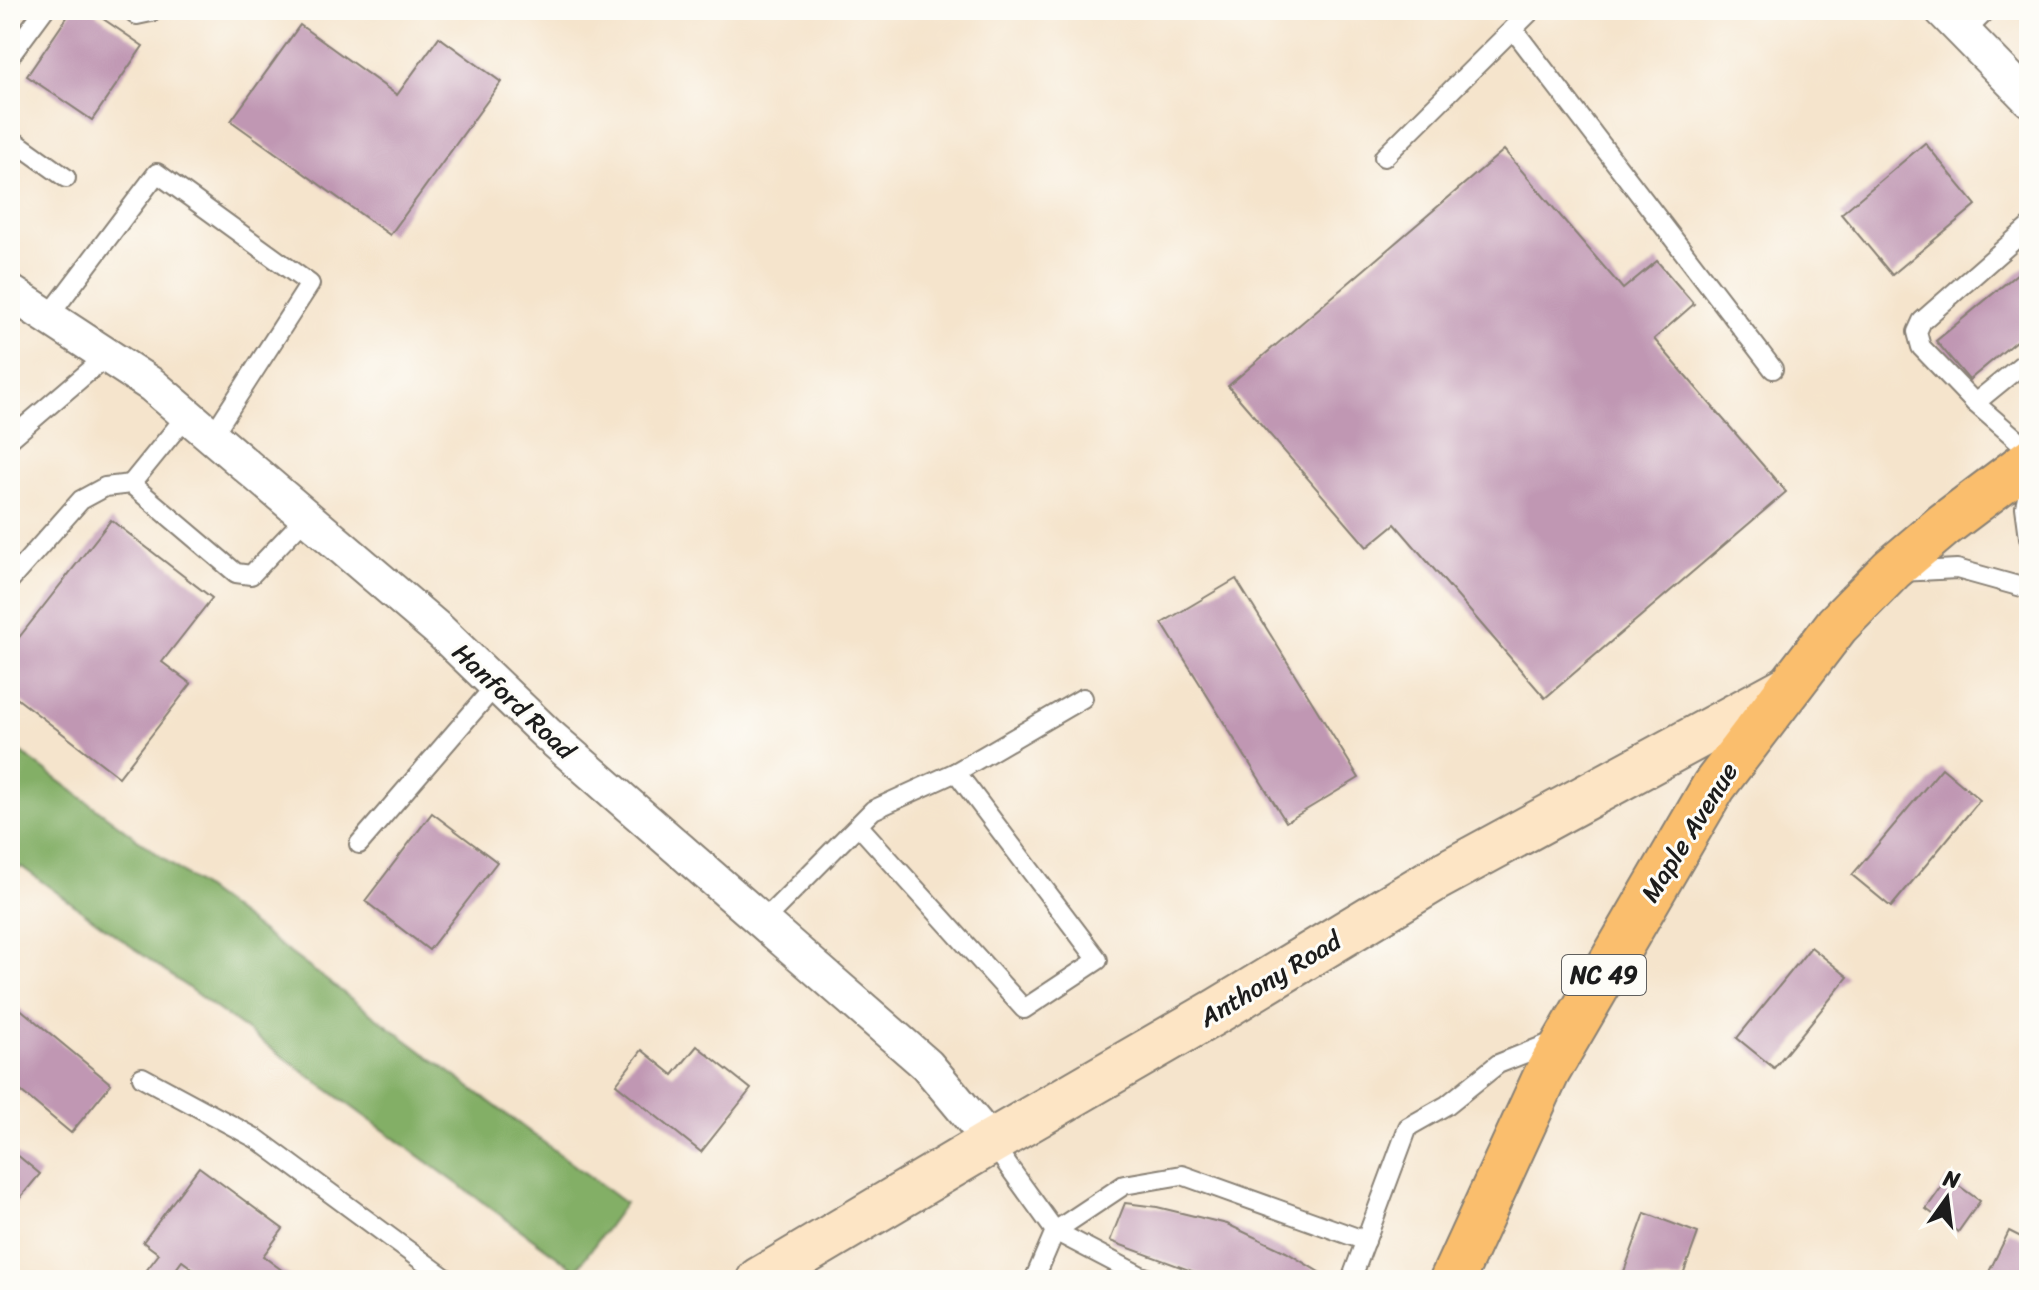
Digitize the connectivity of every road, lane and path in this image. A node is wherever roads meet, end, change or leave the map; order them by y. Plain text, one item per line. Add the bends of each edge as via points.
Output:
1 (44, 10) edge
2 (131, 10) edge
3 (153, 10) edge
4 (1532, 10) edge
5 (1964, 18) edge
6 (1513, 29) junction
7 (10, 56) edge
8 (2029, 99) edge
9 (10, 138) edge
10 (1384, 157) dead end
11 (66, 178) dead end
12 (2029, 227) edge
13 (10, 292) edge
14 (49, 316) junction
15 (108, 355) junction
16 (2029, 359) edge
17 (1773, 369) dead end
18 (1975, 403) junction
19 (199, 425) junction
20 (10, 439) edge
21 (2029, 450) edge
22 (2029, 461) edge
23 (131, 484) junction
24 (2029, 489) edge
25 (306, 517) junction
26 (2029, 537) edge
27 (1889, 572) junction
28 (10, 580) edge
29 (2029, 589) edge
30 (496, 685) junction
31 (1787, 688) junction
32 (1083, 698) dead end
33 (956, 772) junction
34 (858, 825) junction
35 (359, 844) dead end
36 (762, 922) junction
37 (1568, 1037) junction
38 (142, 1077) dead end
39 (991, 1142) junction
40 (1055, 1231) junction
41 (1366, 1241) junction
42 (448, 1280) edge
43 (759, 1280) edge
44 (1034, 1280) edge
45 (1153, 1280) edge
46 (1351, 1280) edge
47 (1452, 1280) edge

1 - 7 lane
2 - 3 lane via 137,15
4 - 6 lane
5 - 8 street
6 - 10 lane
6 - 17 lane
9 - 11 lane
12 - 18 lane via 1922,321 1917,332 1921,347
13 - 14 street, Hanford Road
14 - 15 street, Hanford Road
14 - 19 lane via 157,173 310,284
15 - 19 street, Hanford Road
15 - 20 lane
16 - 18 lane
18 - 21 lane
19 - 23 lane
19 - 25 street, Hanford Road
22 - 27 main road, Maple Avenue / NC 49
23 - 25 lane via 236,573 251,575
23 - 28 lane via 105,487 81,500
24 - 26 lane
25 - 30 street, Hanford Road
27 - 29 lane via 1957,569
27 - 31 main road, Maple Avenue / NC 49 via 1837,625
30 - 35 lane
30 - 36 street, Hanford Road
31 - 37 main road, Maple Avenue / NC 49 via 1714,786
31 - 39 street, Anthony Road via 1435,879
32 - 33 lane
33 - 34 lane via 873,810
33 - 34 lane via 1098,960 1024,1009
34 - 36 lane
36 - 39 street, Hanford Road via 927,1065
37 - 41 lane via 1498,1064 1447,1105 1408,1127
37 - 47 main road, Maple Avenue / NC 49
38 - 42 lane via 257,1139
39 - 40 lane
39 - 43 street, Anthony Road
40 - 41 lane via 1124,1185 1182,1175
40 - 44 lane
40 - 45 lane
41 - 46 lane

